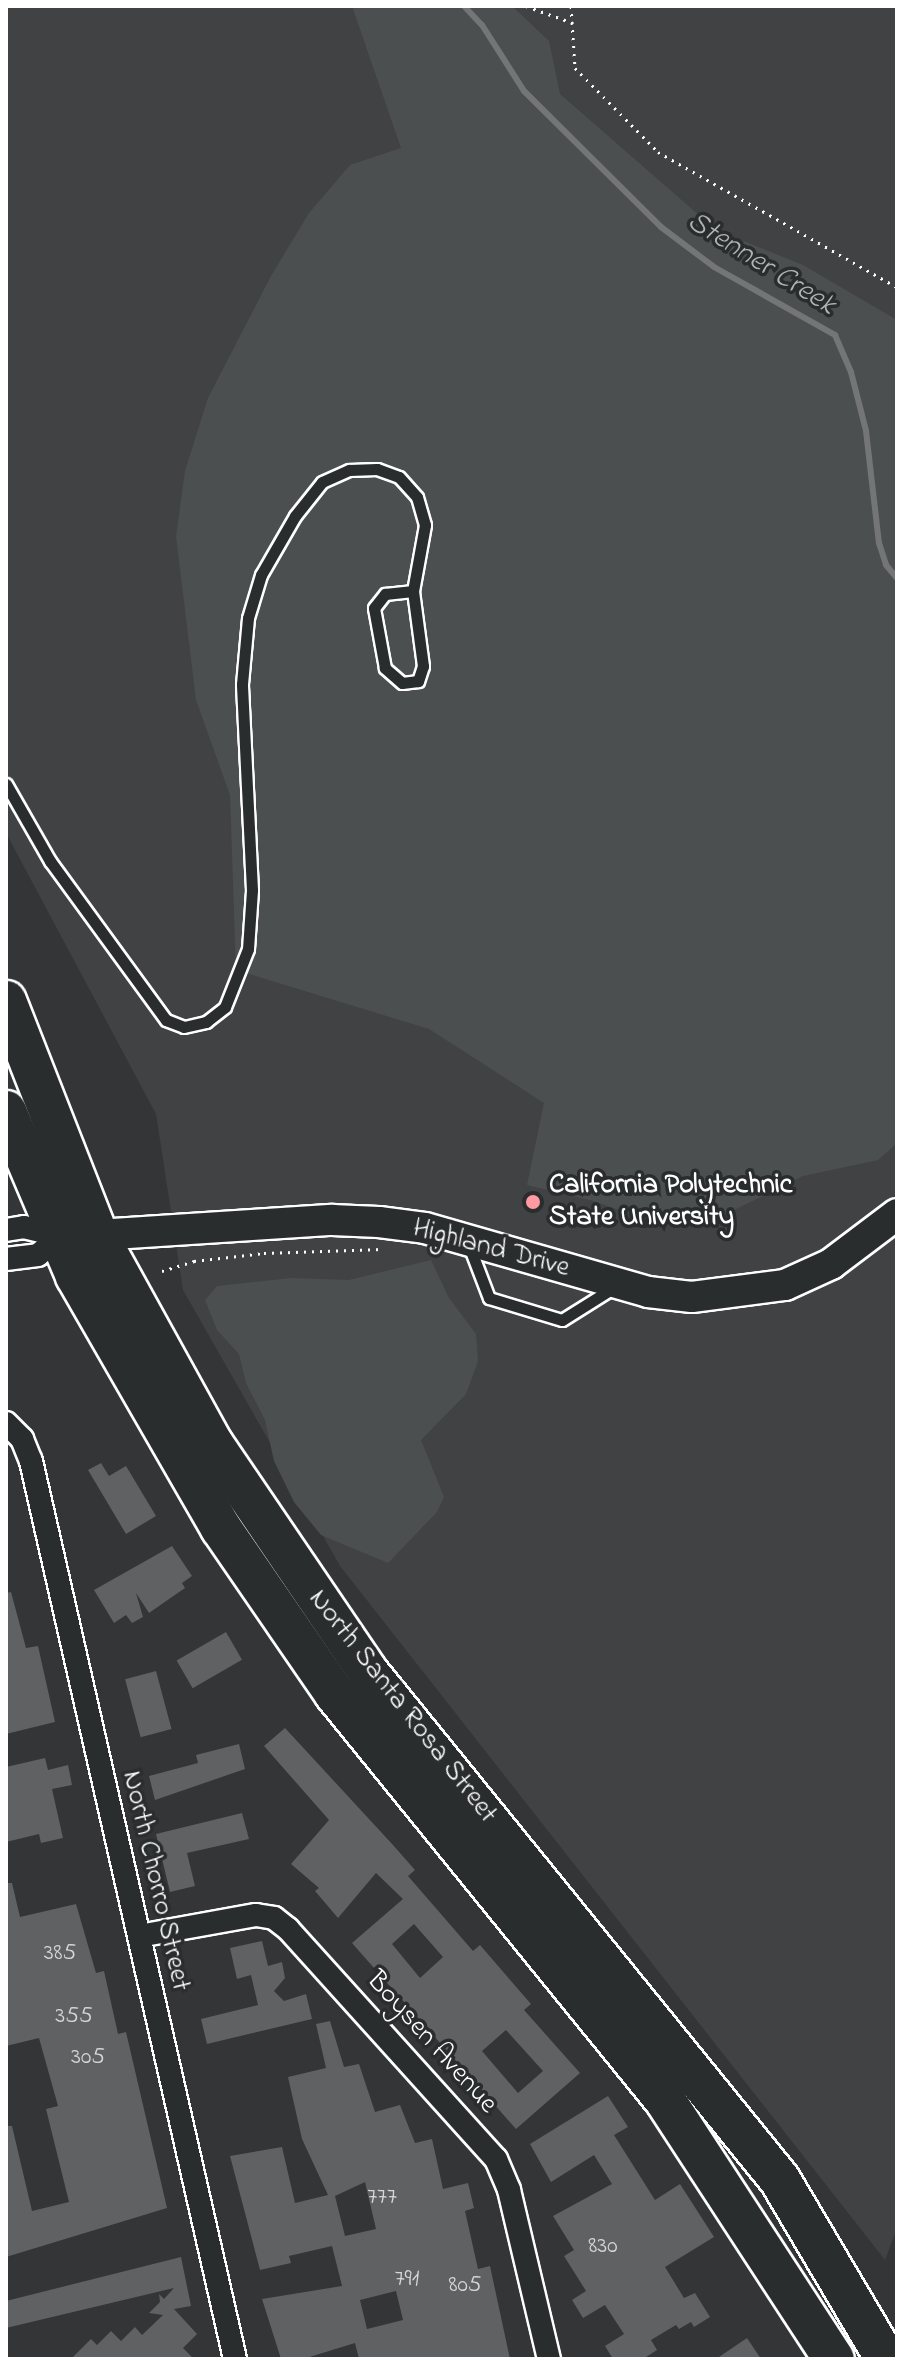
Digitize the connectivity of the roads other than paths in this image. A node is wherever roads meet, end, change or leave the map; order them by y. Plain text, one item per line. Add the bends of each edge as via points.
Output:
1 (413, 591) junction
2 (6, 784) edge
3 (6, 1001) edge
4 (6, 1111) edge
5 (897, 1214) edge
6 (6, 1230) edge
7 (79, 1236) junction
8 (466, 1239) junction
9 (6, 1259) edge
10 (618, 1284) junction
11 (6, 1423) edge
12 (139, 1936) junction
13 (235, 2359) edge
14 (549, 2359) edge
15 (834, 2359) edge
16 (886, 2359) edge

1 - 1 lane via 423,666 418,681 402,683 385,668 374,608 385,594
1 - 2 lane via 425,525 417,497 399,477 377,469 349,470 322,482 268,561 248,618 242,684 252,890 248,949 225,1007 206,1022 184,1027 166,1020 50,861
3 - 7 highway, North Santa Rosa Street
4 - 7 highway, North Santa Rosa Street
5 - 10 street, Highland Drive via 831,1264 785,1285 692,1297
6 - 7 street, Highland Drive via 24,1227
7 - 8 street, Highland Drive via 332,1220 425,1228
7 - 9 street, Highland Drive via 38,1255
7 - 15 highway, North Santa Rosa Street via 76,1276 167,1441 326,1681 665,2100
7 - 16 highway, North Santa Rosa Street via 367,1671 780,2180
8 - 10 street, Highland Drive
8 - 10 lane via 489,1298 562,1320
11 - 12 street, North Chorro Street via 22,1439 31,1461
12 - 13 street, North Chorro Street
12 - 14 street, Boysen Avenue via 256,1915 274,1918 288,1929 496,2159 509,2190

